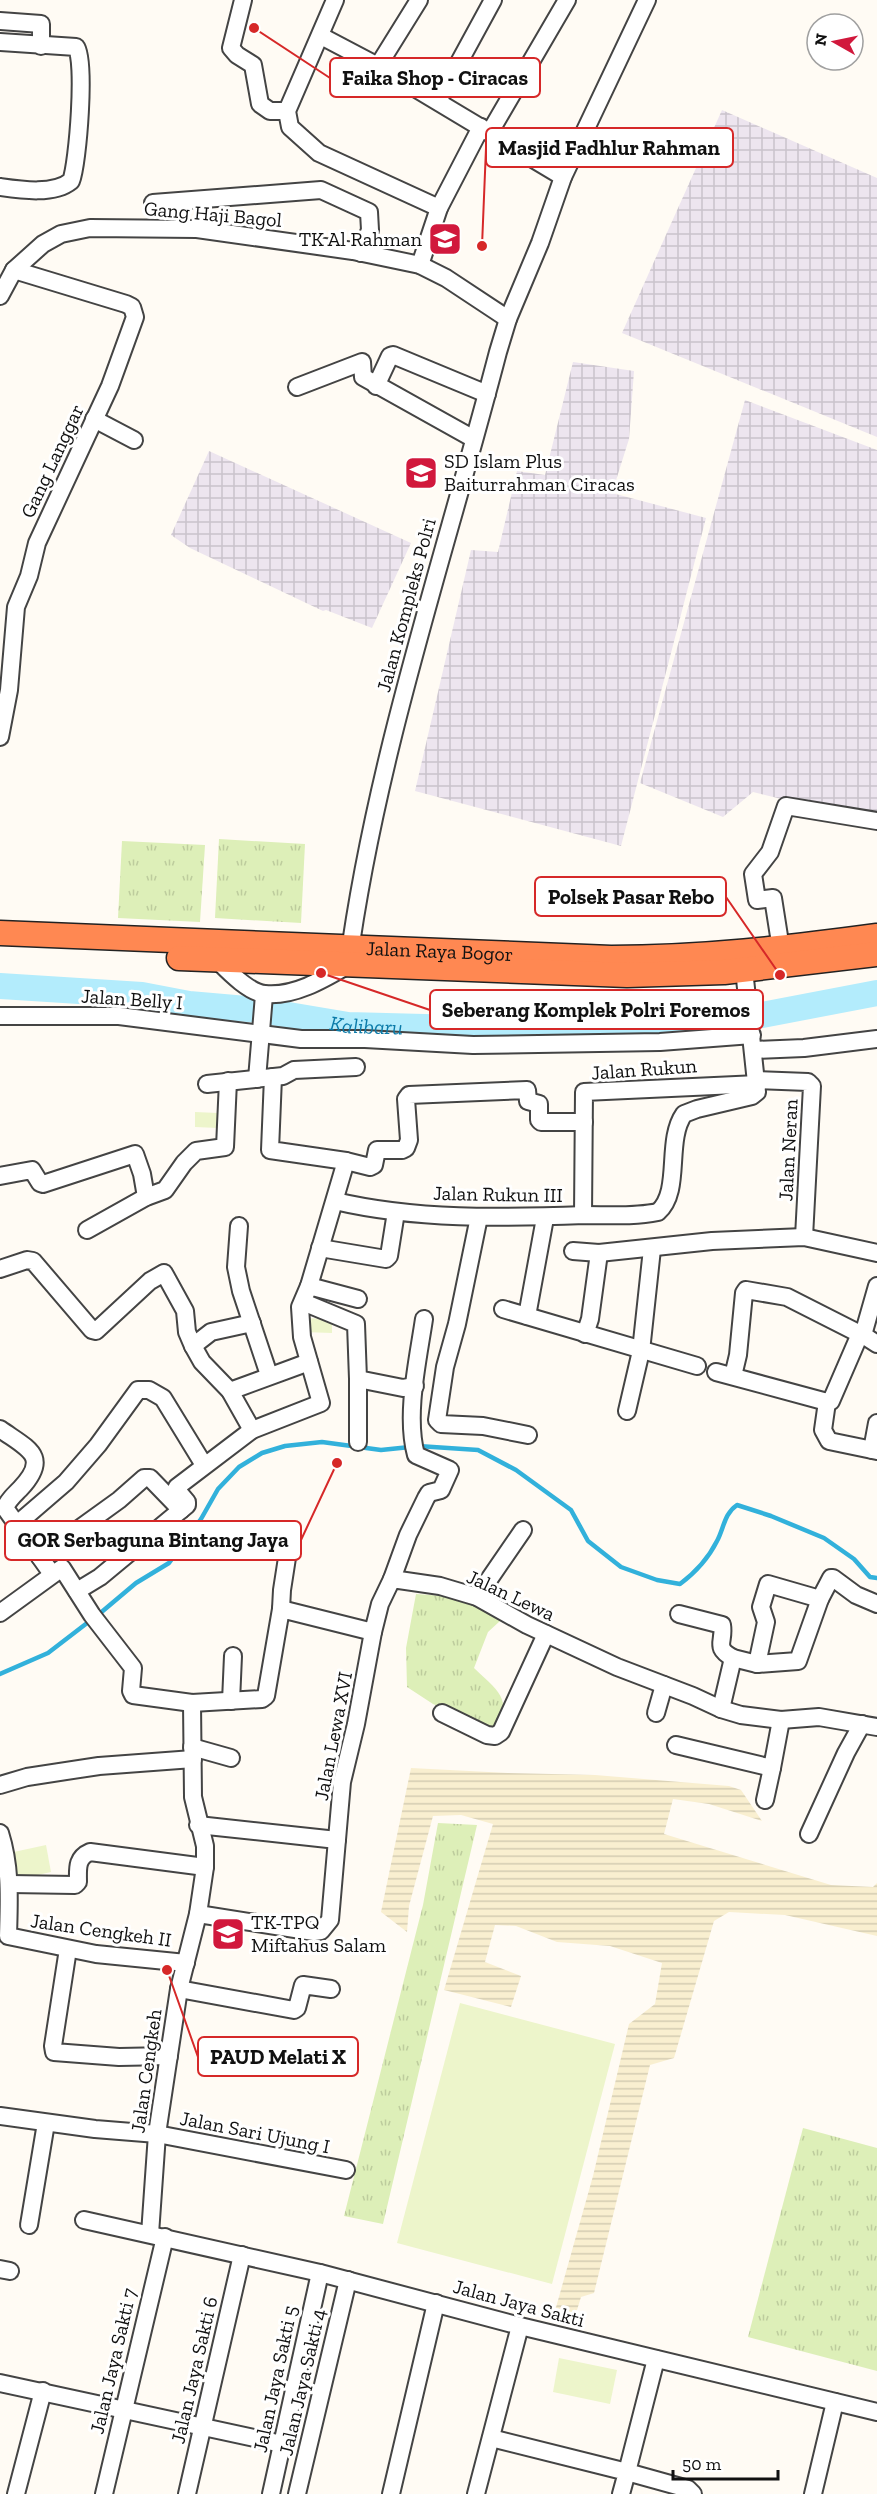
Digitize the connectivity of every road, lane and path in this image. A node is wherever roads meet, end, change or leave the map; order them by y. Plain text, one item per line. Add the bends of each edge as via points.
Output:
1 (243, 0) edge
2 (335, 0) edge
3 (419, 0) edge
4 (494, 0) edge
5 (567, 0) edge
6 (647, 0) edge
7 (0, 21) edge
8 (321, 36) junction
9 (0, 42) edge
10 (41, 45) junction
11 (378, 66) junction
12 (438, 101) junction
13 (287, 111) junction
14 (486, 129) junction
15 (563, 177) junction
16 (0, 187) edge
17 (153, 203) dead end
18 (439, 208) junction
19 (361, 254) junction
20 (420, 265) junction
21 (14, 270) junction
22 (0, 296) edge
23 (508, 319) junction
24 (376, 386) junction
25 (297, 387) dead end
26 (487, 394) junction
27 (94, 419) junction
28 (474, 439) junction
29 (134, 440) dead end
30 (5, 689) edge
31 (0, 737) edge
32 (877, 821) edge
33 (0, 933) edge
34 (877, 936) edge
35 (0, 950) edge
36 (877, 954) edge
37 (349, 956) junction
38 (217, 960) junction
39 (751, 972) junction
40 (262, 1013) junction
41 (0, 1016) edge
42 (752, 1036) junction
43 (877, 1039) edge
44 (356, 1067) dead end
45 (265, 1078) junction
46 (228, 1081) junction
47 (207, 1084) dead end
48 (756, 1087) junction
49 (584, 1122) junction
50 (346, 1161) junction
51 (0, 1176) edge
52 (146, 1197) junction
53 (334, 1201) junction
54 (396, 1212) junction
55 (583, 1215) junction
56 (479, 1217) junction
57 (545, 1218) junction
58 (239, 1226) dead end
59 (87, 1230) dead end
60 (804, 1237) junction
61 (320, 1248) junction
62 (652, 1249) junction
63 (573, 1251) dead end
64 (599, 1253) junction
65 (877, 1253) edge
66 (0, 1269) edge
67 (877, 1286) edge
68 (306, 1294) junction
69 (358, 1299) dead end
70 (503, 1310) dead end
71 (527, 1316) junction
72 (424, 1319) dead end
73 (252, 1323) junction
74 (585, 1334) junction
75 (867, 1338) edge
76 (193, 1346) junction
77 (641, 1351) junction
78 (309, 1362) junction
79 (698, 1366) dead end
80 (716, 1372) dead end
81 (269, 1375) junction
82 (733, 1376) junction
83 (358, 1378) junction
84 (415, 1386) junction
85 (230, 1391) junction
86 (826, 1402) junction
87 (627, 1411) dead end
88 (877, 1423) edge
89 (0, 1429) edge
90 (252, 1430) junction
91 (528, 1435) dead end
92 (358, 1442) dead end
93 (875, 1451) edge
94 (204, 1465) junction
95 (181, 1510) junction
96 (8, 1519) edge
97 (523, 1530) dead end
98 (291, 1532) dead end
99 (40, 1557) junction
100 (52, 1574) junction
101 (392, 1578) junction
102 (77, 1591) junction
103 (477, 1597) junction
104 (820, 1599) junction
105 (877, 1604) edge
106 (281, 1609) junction
107 (0, 1613) edge
108 (679, 1614) dead end
109 (373, 1632) junction
110 (546, 1634) junction
111 (233, 1656) dead end
112 (733, 1658) junction
113 (757, 1664) junction
114 (664, 1685) junction
115 (231, 1701) junction
116 (192, 1703) junction
117 (721, 1709) junction
118 (442, 1713) dead end
119 (656, 1713) dead end
120 (781, 1720) junction
121 (870, 1725) edge
122 (676, 1745) dead end
123 (193, 1753) junction
124 (231, 1758) dead end
125 (772, 1768) junction
126 (0, 1785) edge
127 (765, 1800) dead end
128 (198, 1824) junction
129 (0, 1833) edge
130 (810, 1834) dead end
131 (337, 1840) junction
132 (204, 1867) junction
133 (10, 1884) junction
134 (198, 1914) junction
135 (4, 1936) edge
136 (68, 1949) junction
137 (186, 1963) junction
138 (179, 1989) junction
139 (332, 1989) dead end
140 (169, 2056) junction
141 (0, 2116) edge
142 (46, 2123) junction
143 (157, 2134) junction
144 (346, 2170) dead end
145 (84, 2220) dead end
146 (29, 2225) dead end
147 (157, 2235) junction
148 (242, 2255) junction
149 (320, 2273) junction
150 (348, 2280) junction
151 (436, 2303) junction
152 (520, 2326) junction
153 (656, 2359) junction
154 (0, 2383) edge
155 (43, 2391) junction
156 (835, 2402) junction
157 (124, 2409) junction
158 (877, 2412) edge
159 (203, 2426) junction
160 (491, 2438) junction
161 (282, 2444) junction
162 (627, 2472) junction
163 (16, 2494) edge
164 (104, 2494) edge
165 (187, 2494) edge
166 (271, 2494) edge
167 (297, 2494) edge
168 (391, 2494) edge
169 (476, 2494) edge
170 (621, 2494) edge
171 (693, 2494) edge
172 (813, 2494) edge

1 - 13 street via 231,48 253,65 260,104 270,111
2 - 8 street
3 - 11 street
4 - 12 street
5 - 14 street
6 - 15 street, Jalan Kompleks Polri
7 - 10 street via 41,24
8 - 11 street
8 - 13 street
9 - 10 street
10 - 16 street via 76,46 79,52 81,89 73,178 62,187 43,190
11 - 12 street
12 - 14 street
13 - 18 street via 291,127 319,153
14 - 15 street
14 - 18 street
15 - 23 street, Jalan Kompleks Polri
17 - 19 street via 321,190 369,212 370,230
18 - 20 street
19 - 20 street, Gang Haji Bagol
19 - 21 street, Gang Haji Bagol via 196,229 90,228 61,234 43,244
20 - 23 street, Gang Haji Bagol
21 - 22 street, Gang Haji Bagol
21 - 27 street, Gang Langgar via 126,304 135,312 130,334
23 - 26 street, Jalan Kompleks Polri
24 - 25 street via 363,378 360,362
24 - 26 street via 393,355
24 - 28 street
26 - 28 street, Jalan Kompleks Polri
27 - 29 street
27 - 30 street, Gang Langgar via 37,543 16,607
28 - 37 street, Jalan Kompleks Polri via 396,724 367,851
30 - 31 street, Gang Langgar
32 - 39 street via 786,806 770,852 753,874 757,900 773,898
33 - 37 highway, Jalan Raya Bogor
34 - 39 highway, Jalan Raya Bogor
35 - 38 highway, Jalan Raya Bogor
36 - 39 highway, Jalan Raya Bogor
37 - 38 highway, Jalan Raya Bogor
37 - 39 highway, Jalan Raya Bogor via 689,957
37 - 40 street via 321,980 293,991
38 - 40 street
39 - 42 street
40 - 41 street, Jalan Belly I
40 - 42 street via 301,1039 473,1045 660,1042
40 - 45 street
42 - 43 street via 804,1048
42 - 48 street
44 - 45 street via 294,1070
45 - 46 street
45 - 50 street via 270,1150
46 - 47 street
46 - 52 street via 225,1147 196,1151 165,1190
48 - 49 street, Jalan Rukun via 586,1092
48 - 55 street, Jalan Rukun III via 684,1114 676,1133 668,1194 661,1209 651,1214
48 - 60 street, Jalan Neran via 808,1082 812,1086
49 - 50 street via 542,1122 539,1104 528,1101 527,1090 409,1095 406,1148 377,1150 372,1167
49 - 55 street, Jalan Rukun
50 - 53 street
51 - 52 street via 32,1170 44,1184 135,1154
52 - 59 street
53 - 54 street, Jalan Rukun III
53 - 61 street
54 - 56 street, Jalan Rukun III
54 - 61 street via 386,1259
55 - 57 street, Jalan Rukun III
56 - 57 street, Jalan Rukun III
56 - 91 street via 437,1420 441,1424 483,1426
57 - 71 street
58 - 73 street via 236,1267
60 - 62 street via 712,1241
60 - 65 street
61 - 68 street
62 - 64 street
62 - 77 street
63 - 64 street
64 - 74 street
66 - 76 street via 33,1261 96,1331 164,1273 185,1311
67 - 75 street
68 - 69 street
68 - 78 street via 300,1307
68 - 83 street via 356,1324
70 - 71 street
71 - 74 street
72 - 84 street
73 - 76 street via 211,1332
73 - 81 street
74 - 77 street
75 - 82 street via 787,1297 746,1290
75 - 86 street via 831,1400
76 - 85 street via 202,1362
77 - 79 street
77 - 87 street
78 - 81 street
78 - 90 street via 320,1404
80 - 82 street
81 - 85 street
82 - 86 street
83 - 84 street via 403,1388
83 - 92 street
84 - 101 street via 412,1423 416,1455 450,1470 441,1490 426,1498
85 - 90 street
86 - 93 street via 823,1430 831,1443
88 - 93 street
89 - 96 street via 31,1452 36,1461 32,1475 6,1504
90 - 94 street
94 - 95 street via 177,1487 187,1502
94 - 96 street via 163,1398 149,1390 138,1390 99,1445 66,1482
95 - 99 street via 150,1478 144,1478
95 - 102 street via 100,1577
96 - 99 street
97 - 103 street
98 - 106 street
99 - 100 street
100 - 102 street via 63,1568
100 - 107 street
101 - 103 street, Jalan Lewa
101 - 109 street
102 - 116 street via 133,1668 133,1695
103 - 110 street, Jalan Lewa
104 - 105 street via 833,1578
104 - 113 street via 799,1661
104 - 113 street via 768,1584 761,1607 766,1622
106 - 109 street
106 - 115 street via 266,1698
108 - 112 street via 722,1625 720,1646
109 - 131 street, Jalan Lewa XVI via 342,1782
110 - 114 street, Jalan Lewa
110 - 118 street via 501,1732 487,1735
111 - 115 street
112 - 113 street
112 - 117 street
114 - 117 street, Jalan Lewa
114 - 119 street
115 - 116 street
116 - 123 street, Jalan Cengkeh
117 - 120 street, Jalan Lewa
120 - 121 street, Jalan Lewa via 819,1717
120 - 125 street
121 - 130 street via 846,1753
122 - 125 street
123 - 124 street
123 - 126 street via 27,1777
123 - 128 street, Jalan Cengkeh via 193,1797
125 - 127 street
128 - 131 street
128 - 132 street, Jalan Cengkeh via 205,1846
129 - 133 street, Jalan Cengkeh II
131 - 134 street, Jalan Lewa XVI via 330,1920 321,1931
132 - 133 street via 90,1852 78,1864 75,1886
132 - 134 street, Jalan Cengkeh
133 - 135 street, Jalan Cengkeh II
134 - 137 street, Jalan Cengkeh
135 - 136 street, Jalan Cengkeh II
136 - 137 street, Jalan Cengkeh II
136 - 140 street via 54,2052
137 - 138 street, Jalan Cengkeh
138 - 139 street via 294,2010 303,1985
138 - 140 street, Jalan Cengkeh
140 - 143 street, Jalan Cengkeh
141 - 142 street, Jalan Sari Ujung I
142 - 143 street, Jalan Sari Ujung I
142 - 146 street
143 - 144 street, Jalan Sari Ujung I
143 - 147 street, Jalan Cengkeh
145 - 147 street, Jalan Jaya Sakti
147 - 148 street, Jalan Jaya Sakti
147 - 157 street, Jalan Jaya Sakti 7
148 - 149 street, Jalan Jaya Sakti
148 - 159 street, Jalan Jaya Sakti 6
149 - 150 street, Jalan Jaya Sakti
149 - 161 street, Jalan Jaya Sakti 5
150 - 151 street, Jalan Jaya Sakti
150 - 167 street, Jalan Jaya Sakti 4
151 - 152 street, Jalan Jaya Sakti
151 - 168 street
152 - 153 street, Jalan Jaya Sakti
152 - 160 street
153 - 156 street, Jalan Jaya Sakti
153 - 162 street
154 - 155 street
155 - 157 street
155 - 163 street
156 - 158 street, Jalan Jaya Sakti
156 - 172 street
157 - 159 street
157 - 164 street, Jalan Jaya Sakti 7
159 - 161 street
159 - 165 street, Jalan Jaya Sakti 6
160 - 162 street
160 - 169 street
161 - 166 street, Jalan Jaya Sakti 5
162 - 170 street
162 - 171 street via 688,2489

